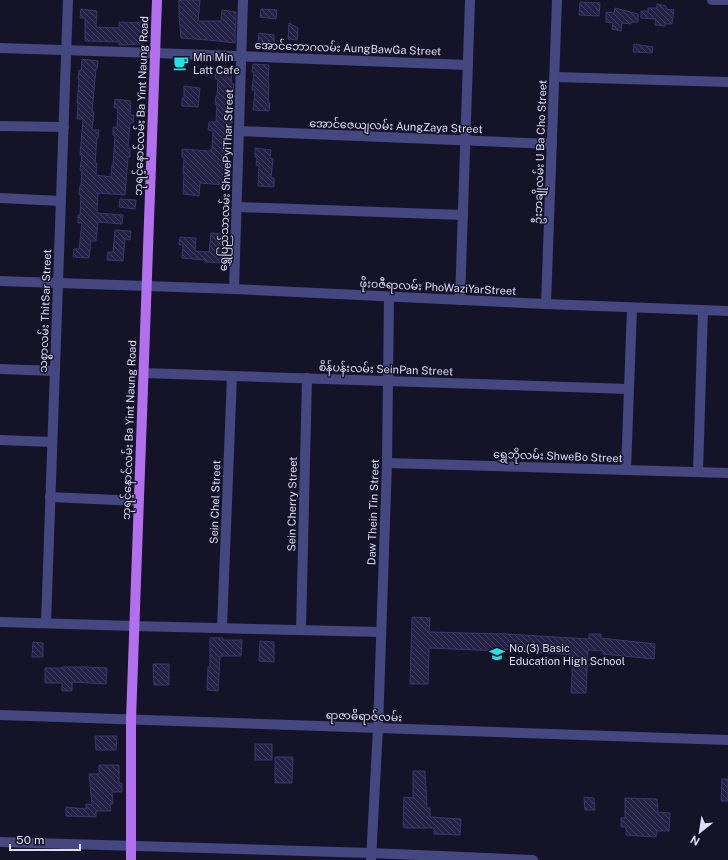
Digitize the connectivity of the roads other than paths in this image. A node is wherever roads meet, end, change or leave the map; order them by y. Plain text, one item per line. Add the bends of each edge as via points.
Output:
1 (68, 0) edge
2 (157, 0) edge
3 (243, 0) edge
4 (470, 0) edge
5 (557, 0) edge
6 (712, 0) edge
7 (728, 0) edge
8 (0, 48) edge
9 (66, 50) junction
10 (155, 53) junction
11 (242, 56) junction
12 (468, 65) junction
13 (555, 77) junction
14 (728, 82) edge
15 (0, 126) edge
16 (64, 127) junction
17 (239, 131) junction
18 (465, 140) junction
19 (552, 144) junction
20 (0, 198) edge
21 (61, 200) junction
22 (237, 206) junction
23 (463, 215) junction
24 (0, 281) edge
25 (59, 283) junction
26 (146, 286) junction
27 (234, 289) junction
28 (389, 297) junction
29 (460, 300) junction
30 (546, 304) junction
31 (632, 308) junction
32 (703, 310) junction
33 (728, 311) edge
34 (0, 369) edge
35 (55, 371) junction
36 (143, 373) junction
37 (232, 376) junction
38 (307, 378) junction
39 (387, 381) junction
40 (629, 389) junction
41 (0, 440) edge
42 (52, 442) junction
43 (387, 462) junction
44 (626, 470) junction
45 (698, 472) junction
46 (728, 473) edge
47 (50, 497) junction
48 (138, 501) junction
49 (0, 622) edge
50 (46, 623) junction
51 (134, 626) junction
52 (222, 628) junction
53 (301, 630) junction
54 (381, 632) junction
55 (0, 715) edge
56 (131, 719) junction
57 (378, 728) junction
58 (728, 740) edge
59 (0, 842) edge
60 (131, 847) junction
61 (371, 857) edge
62 (131, 860) edge
63 (533, 860) edge

1 - 9 street, သစ္စာလမ်း ThitSar Street
2 - 10 main road, ဘုရင့်နောင်လမ်း Ba Yint Naung Road
3 - 11 street, ရွှေပြည်သာလမ်း ShwePyiThar Street
4 - 12 street
5 - 13 street, ဦးဘချိုလမ်း U Ba Cho Street
6 - 7 street
8 - 9 street, အောင်ဘောဂလမ်း AungBawGa Street
9 - 10 street, အောင်ဘောဂလမ်း AungBawGa Street
9 - 16 street, သစ္စာလမ်း ThitSar Street
10 - 11 street, အောင်ဘောဂလမ်း AungBawGa Street
10 - 26 main road, ဘုရင့်နောင်လမ်း Ba Yint Naung Road
11 - 12 street, အောင်ဘောဂလမ်း AungBawGa Street
11 - 17 street, ရွှေပြည်သာလမ်း ShwePyiThar Street
12 - 18 street
13 - 14 street
13 - 19 street, ဦးဘချိုလမ်း U Ba Cho Street
15 - 16 street
16 - 21 street, သစ္စာလမ်း ThitSar Street
17 - 18 street, အောင်ဇေယျလမ်း AungZaya Street
17 - 22 street, ရွှေပြည်သာလမ်း ShwePyiThar Street
18 - 19 street, အောင်ဇေယျလမ်း AungZaya Street
18 - 23 street
19 - 30 street, ဦးဘချိုလမ်း U Ba Cho Street
20 - 21 street
21 - 25 street, သစ္စာလမ်း ThitSar Street
22 - 23 street
22 - 27 street, ရွှေပြည်သာလမ်း ShwePyiThar Street
23 - 29 street
24 - 25 street, ဖိုးဝဇီရာလမ်း PhoWaziYarStreet
25 - 26 street, ဖိုးဝဇီရာလမ်း PhoWaziYarStreet
25 - 35 street, သစ္စာလမ်း ThitSar Street
26 - 27 street, ဖိုးဝဇီရာလမ်း PhoWaziYarStreet
26 - 36 main road, ဘုရင့်နောင်လမ်း Ba Yint Naung Road
27 - 28 street, ဖိုးဝဇီရာလမ်း PhoWaziYarStreet
28 - 29 street, ဖိုးဝဇီရာလမ်း PhoWaziYarStreet
28 - 39 street, Daw Thein Tin Street
29 - 30 street, ဖိုးဝဇီရာလမ်း PhoWaziYarStreet
30 - 31 street, ဖိုးဝဇီရာလမ်း PhoWaziYarStreet
31 - 32 street, ဖိုးဝဇီရာလမ်း PhoWaziYarStreet
31 - 40 street
32 - 33 street, ဖိုးဝဇီရာလမ်း PhoWaziYarStreet
32 - 45 street
34 - 35 street
35 - 42 street, သစ္စာလမ်း ThitSar Street
36 - 37 street, စိန်ပန်းလမ်း SeinPan Street
36 - 48 main road, ဘုရင့်နောင်လမ်း Ba Yint Naung Road
37 - 38 street, စိန်ပန်းလမ်း SeinPan Street
37 - 52 street, Sein Chel Street
38 - 39 street, စိန်ပန်းလမ်း SeinPan Street
38 - 53 street, Sein Cherry Street
39 - 40 street, စိန်ပန်းလမ်း SeinPan Street
39 - 43 street, Daw Thein Tin Street
40 - 44 street
41 - 42 street
42 - 47 street, သစ္စာလမ်း ThitSar Street
43 - 44 street, ရွှေဘိုလမ်း ShweBo Street
43 - 54 street, Daw Thein Tin Street
44 - 45 street, ရွှေဘိုလမ်း ShweBo Street
45 - 46 street, ရွှေဘိုလမ်း ShweBo Street
47 - 48 street
47 - 50 street, သစ္စာလမ်း ThitSar Street
48 - 51 main road, ဘုရင့်နောင်လမ်း Ba Yint Naung Road
49 - 50 street
50 - 51 street
51 - 52 street
51 - 56 main road, ဘုရင့်နောင်လမ်း Ba Yint Naung Road
52 - 53 street
53 - 54 street
54 - 57 street, Daw Thein Tin Street
55 - 56 street, ရာဇာဓိရာဇ်လမ်း
56 - 57 street, ရာဇာဓိရာဇ်လမ်း
56 - 60 main road, ဘုရင့်နောင်လမ်း Ba Yint Naung Road
57 - 58 street, ရာဇာဓိရာဇ်လမ်း
57 - 61 street, Daw Thein Tin Street
59 - 60 street
60 - 61 street
60 - 62 main road, ဘုရင့်နောင်လမ်း Ba Yint Naung Road
61 - 63 street

